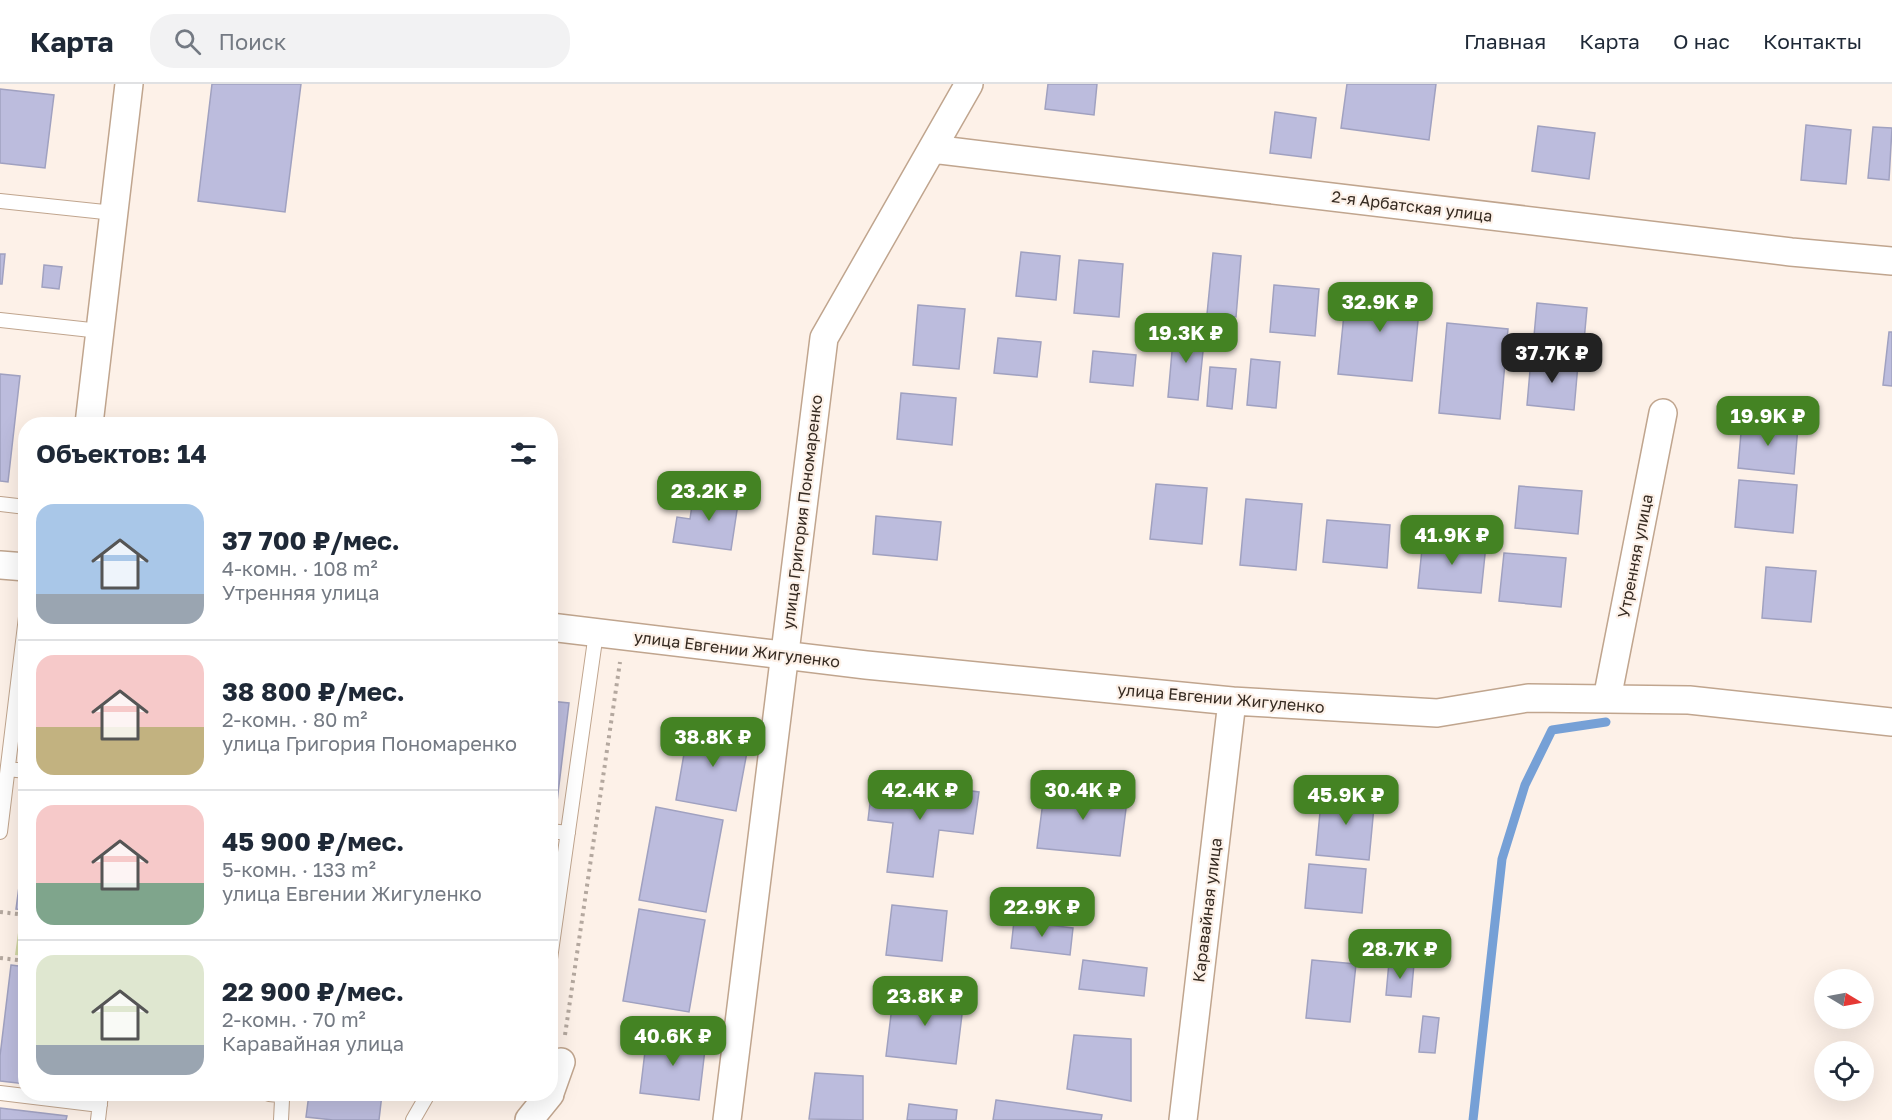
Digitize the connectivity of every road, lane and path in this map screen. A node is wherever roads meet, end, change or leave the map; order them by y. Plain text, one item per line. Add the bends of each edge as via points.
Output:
1 (129, 84) edge
2 (969, 84) edge
3 (932, 149) junction
4 (0, 201) edge
5 (114, 213) junction
6 (1892, 261) edge
7 (0, 320) edge
8 (100, 330) junction
9 (1663, 413) dead end
10 (90, 417) edge
11 (0, 504) edge
12 (18, 506) edge
13 (0, 565) edge
14 (18, 566) edge
15 (558, 628) edge
16 (596, 633) junction
17 (624, 636) junction
18 (785, 654) junction
19 (18, 674) edge
20 (1607, 699) junction
21 (1232, 701) junction
22 (1892, 722) edge
23 (5, 766) edge
24 (0, 832) edge
25 (558, 832) edge
26 (568, 833) junction
27 (558, 903) edge
28 (0, 912) edge
29 (18, 914) edge
30 (0, 958) edge
31 (18, 960) edge
32 (561, 1062) joint
33 (558, 1070) edge
34 (0, 1093) edge
35 (18, 1094) edge
36 (101, 1101) edge
37 (282, 1101) edge
38 (424, 1101) edge
39 (544, 1101) edge
40 (98, 1120) edge
41 (280, 1120) edge
42 (413, 1120) edge
43 (529, 1120) edge
44 (727, 1120) edge
45 (1183, 1120) edge

1 - 5 street
2 - 3 street, улица Григория Пономаренко
3 - 6 street, 2-я Арбатская улица
3 - 18 street, улица Григория Пономаренко via 824,338
4 - 5 lane
5 - 8 street
7 - 8 lane
8 - 10 street
9 - 20 street, Утренняя улица
11 - 12 lane
13 - 14 street
15 - 16 street, улица Евгении Жигуленко
16 - 17 street, улица Евгении Жигуленко
16 - 26 lane
17 - 18 street, улица Евгении Жигуленко
17 - 32 path
18 - 21 street, улица Евгении Жигуленко
18 - 44 street, улица Григория Пономаренко
19 - 23 lane
20 - 21 street, улица Евгении Жигуленко via 1528,699 1437,713
20 - 22 street, улица Евгении Жигуленко via 1689,700
21 - 45 street, Каравайная улица
23 - 24 lane
25 - 26 lane
26 - 27 lane
28 - 29 path
30 - 31 path
32 - 33 street
34 - 35 lane
36 - 40 lane
37 - 41 lane
38 - 42 lane
39 - 43 street

